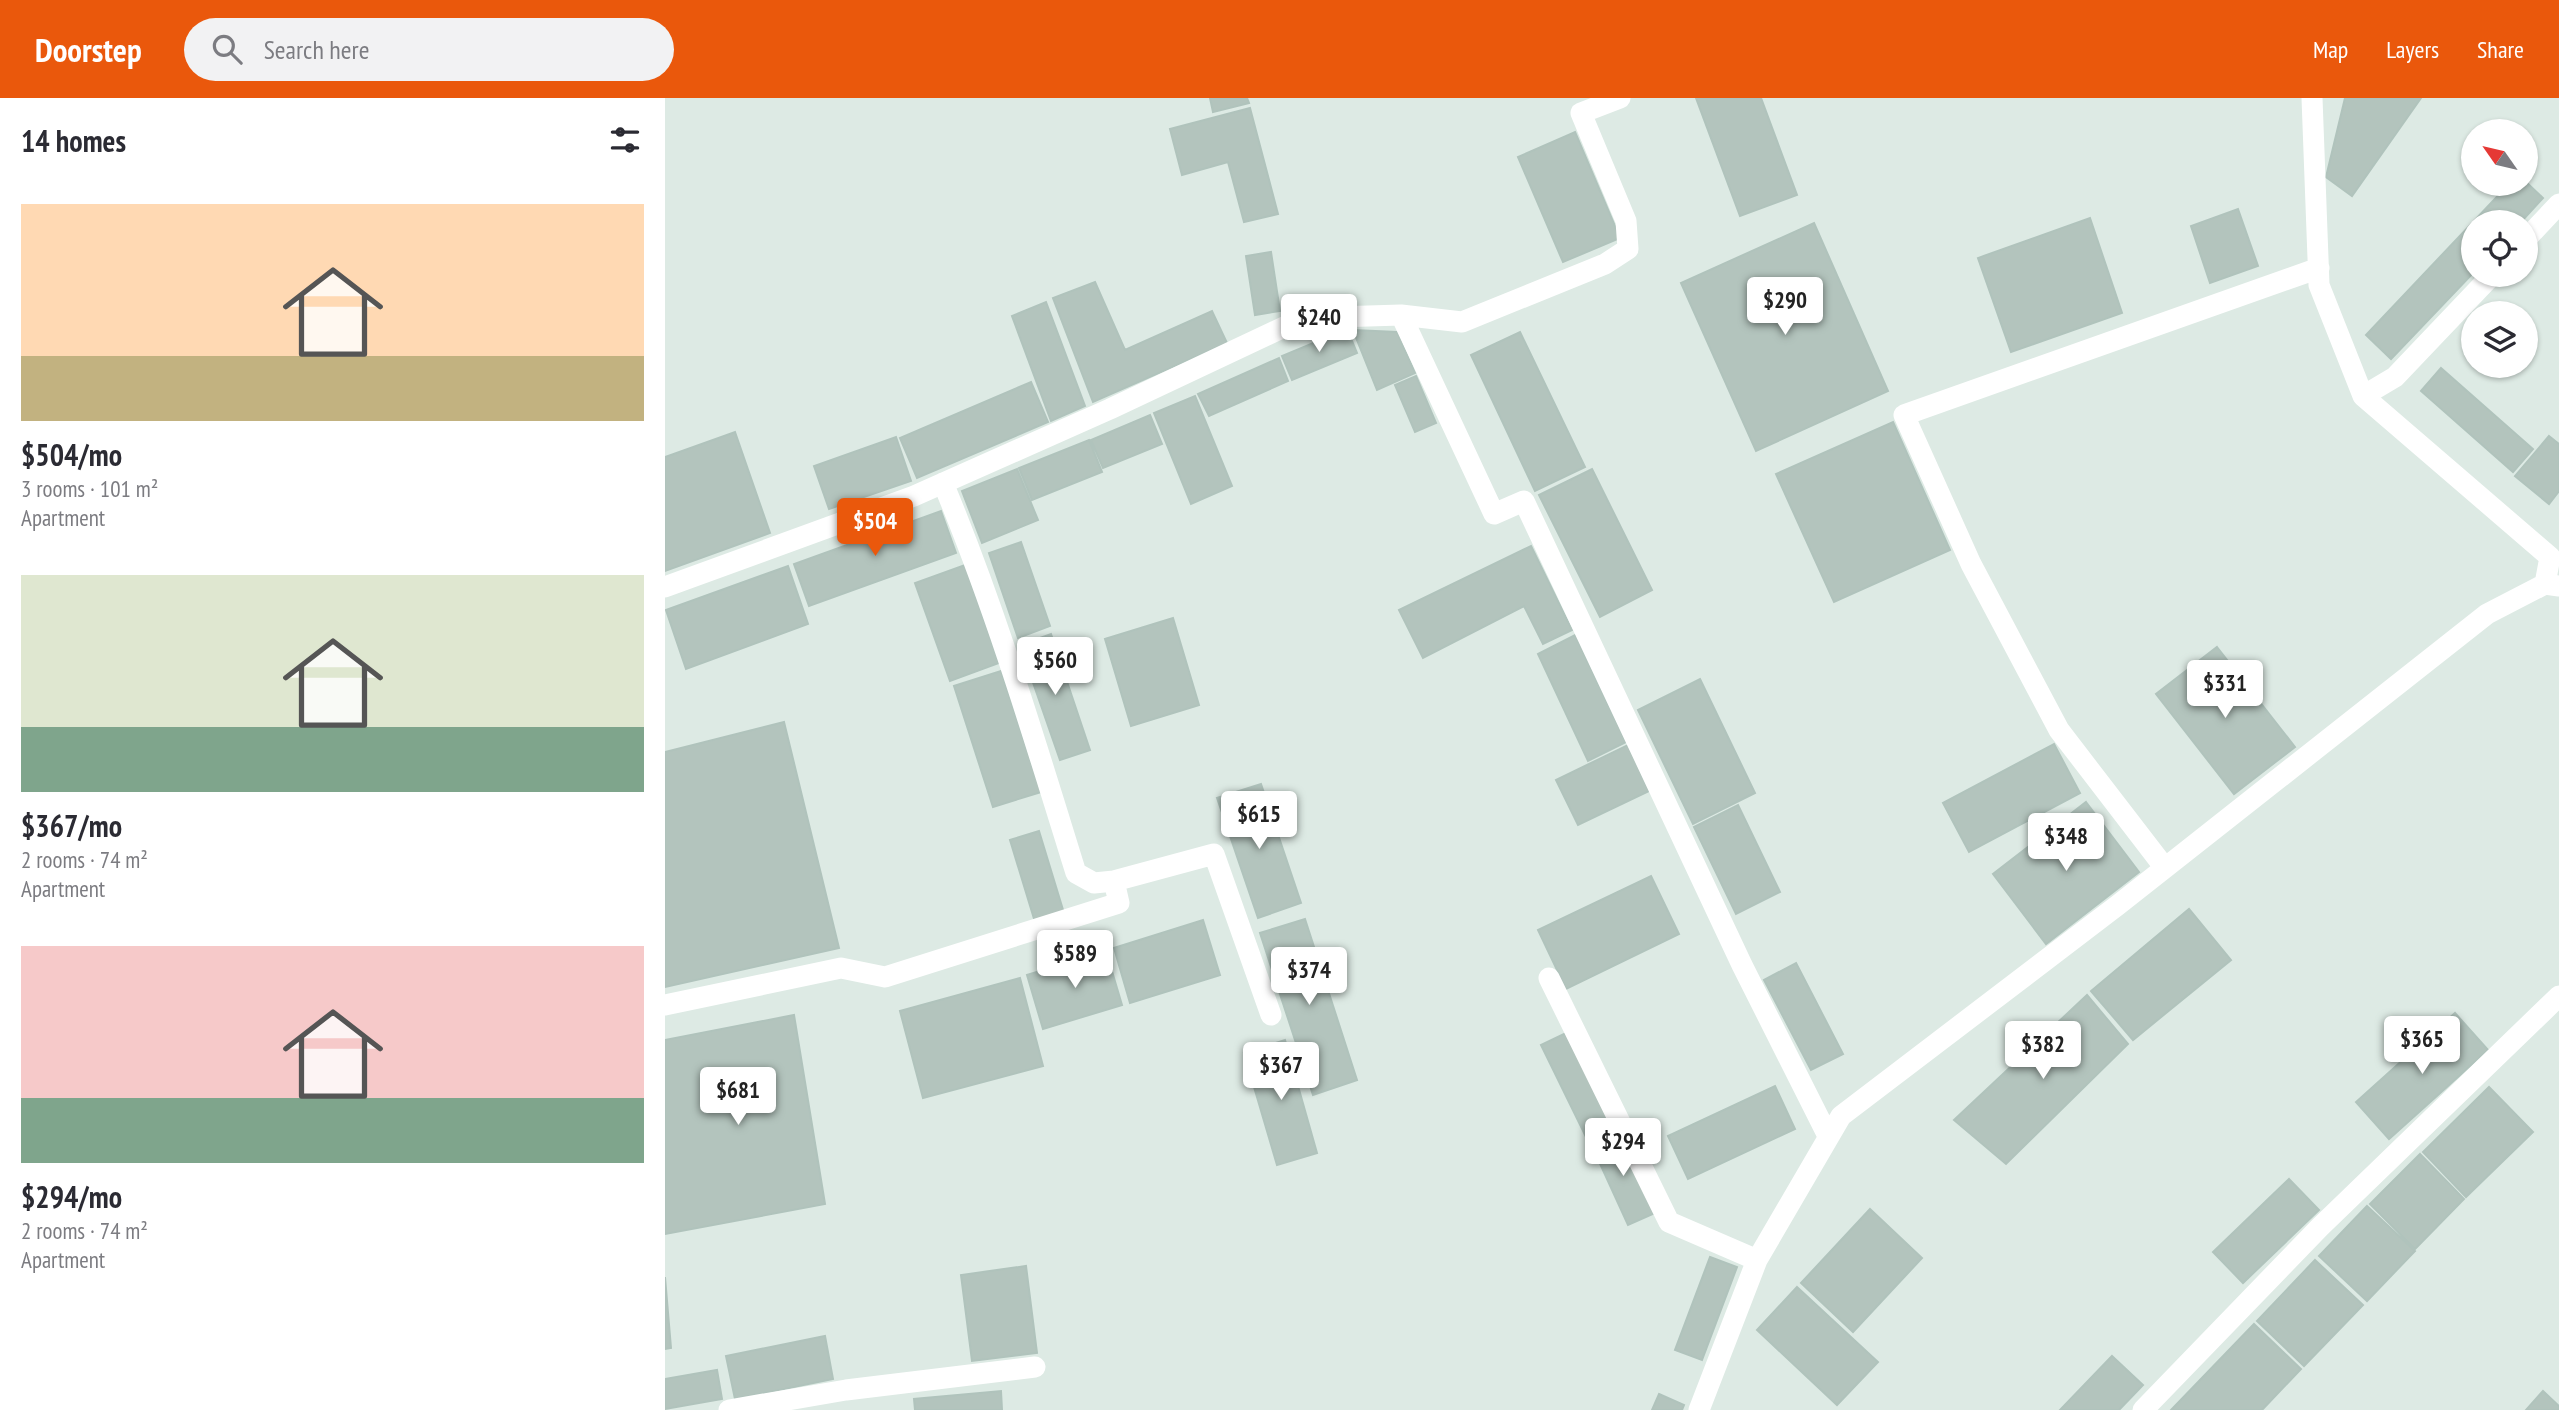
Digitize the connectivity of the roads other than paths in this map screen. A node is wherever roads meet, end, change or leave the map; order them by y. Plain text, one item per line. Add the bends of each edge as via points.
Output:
1 (1620, 98) edge
2 (2312, 98) edge
3 (2559, 204) edge
4 (2538, 226) edge
5 (2319, 268) junction
6 (2481, 287) edge
7 (1402, 315) junction
8 (2363, 396) junction
9 (943, 483) junction
10 (2552, 585) edge
11 (665, 587) edge
12 (2165, 868) junction
13 (1114, 881) junction
14 (1549, 978) dead end
15 (2559, 996) edge
16 (665, 1005) edge
17 (1271, 1015) dead end
18 (1828, 1136) junction
19 (1756, 1260) junction
20 (1035, 1367) dead end
21 (729, 1410) edge
22 (1699, 1410) edge
23 (2143, 1410) edge

1 - 7 street via 1581,113 1626,221 1628,248 1605,264 1462,322
2 - 5 street
3 - 4 street
5 - 8 street via 2319,285
5 - 12 street via 1904,415 1971,564 2059,730
6 - 8 street via 2395,377
7 - 9 street via 1303,318
7 - 18 street via 1494,514 1524,501 1742,965
8 - 10 street via 2550,556
9 - 11 street
9 - 13 street via 1004,646 1076,873 1094,883
10 - 12 street via 2487,614
12 - 18 street via 1841,1116
13 - 16 street via 1119,903 885,977 841,968
13 - 17 street via 1214,855
14 - 19 street via 1669,1222
15 - 23 street via 2321,1227
18 - 19 street
19 - 22 street
20 - 21 street via 846,1390

